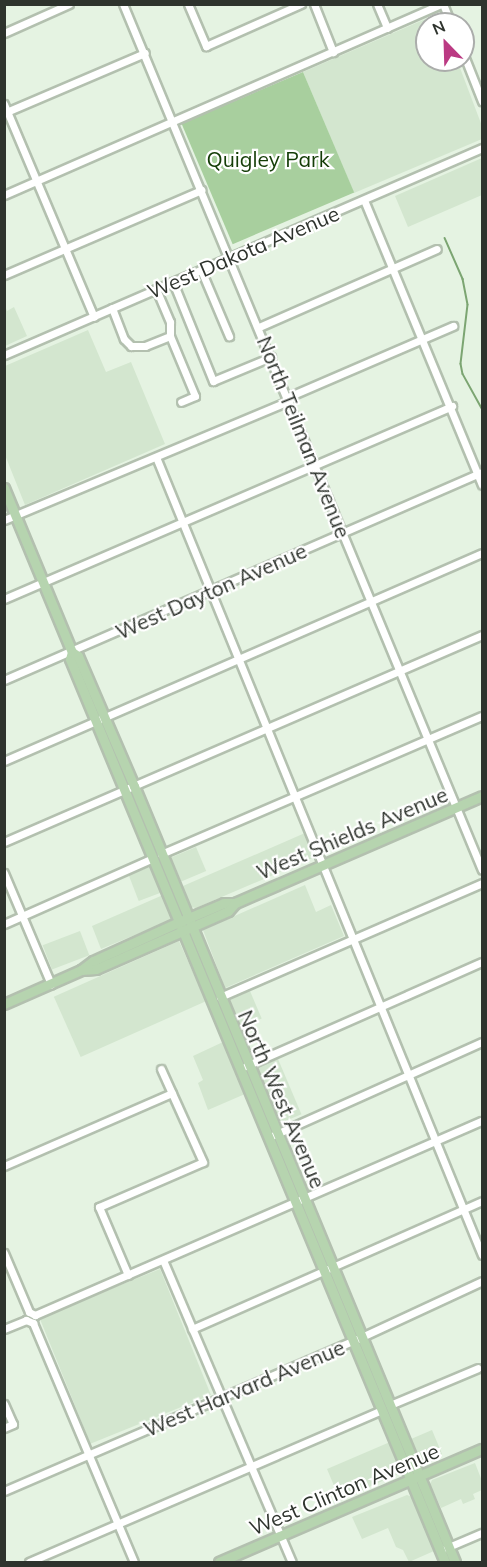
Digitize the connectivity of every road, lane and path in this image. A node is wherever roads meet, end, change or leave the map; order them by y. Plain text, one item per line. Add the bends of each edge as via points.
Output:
1 (69, 4) edge
2 (123, 4) edge
3 (188, 4) edge
4 (301, 4) edge
5 (314, 4) edge
6 (377, 4) edge
7 (442, 4) edge
8 (387, 28) junction
9 (4, 33) edge
10 (333, 52) junction
11 (145, 53) junction
12 (471, 72) edge
13 (483, 100) edge
14 (4, 104) edge
15 (6, 112) edge
16 (172, 121) junction
17 (483, 148) edge
18 (38, 181) junction
19 (201, 190) junction
20 (4, 195) edge
21 (364, 200) junction
22 (65, 248) junction
23 (437, 249) dead end
24 (229, 258) junction
25 (393, 268) junction
26 (201, 270) junction
27 (4, 275) edge
28 (172, 282) junction
29 (156, 290) junction
30 (112, 308) junction
31 (94, 317) junction
32 (453, 326) dead end
33 (259, 327) junction
34 (170, 336) junction
35 (229, 336) dead end
36 (423, 340) junction
37 (4, 355) edge
38 (272, 357) junction
39 (289, 399) junction
40 (181, 402) dead end
41 (452, 406) junction
42 (156, 457) junction
43 (314, 464) junction
44 (480, 473) edge
45 (483, 484) edge
46 (4, 488) edge
47 (16, 515) junction
48 (4, 520) edge
49 (183, 521) junction
50 (343, 532) junction
51 (483, 553) edge
52 (44, 582) junction
53 (212, 592) junction
54 (4, 599) edge
55 (371, 602) junction
56 (483, 635) edge
57 (72, 652) junction
58 (239, 660) junction
59 (401, 671) junction
60 (4, 680) edge
61 (483, 716) edge
62 (100, 719) junction
63 (268, 728) junction
64 (428, 740) junction
65 (4, 761) edge
66 (129, 788) junction
67 (483, 796) edge
68 (297, 797) junction
69 (457, 807) junction
70 (4, 842) edge
71 (157, 856) junction
72 (322, 865) junction
73 (483, 870) edge
74 (4, 873) edge
75 (483, 882) edge
76 (23, 916) junction
77 (4, 924) edge
78 (185, 925) junction
79 (352, 939) junction
80 (483, 962) edge
81 (51, 984) junction
82 (220, 997) junction
83 (4, 1004) edge
84 (380, 1007) junction
85 (483, 1042) edge
86 (245, 1066) junction
87 (161, 1069) dead end
88 (407, 1074) junction
89 (172, 1093) junction
90 (483, 1121) edge
91 (273, 1135) junction
92 (435, 1142) junction
93 (4, 1166) edge
94 (483, 1201) edge
95 (301, 1202) junction
96 (464, 1209) junction
97 (4, 1253) edge
98 (483, 1255) edge
99 (163, 1260) junction
100 (328, 1269) junction
101 (128, 1275) junction
102 (483, 1281) edge
103 (31, 1318) junction
104 (4, 1329) edge
105 (192, 1329) junction
106 (357, 1339) junction
107 (477, 1368) dead end
108 (222, 1397) junction
109 (4, 1404) edge
110 (386, 1407) junction
111 (4, 1428) edge
112 (483, 1449) edge
113 (89, 1455) junction
114 (252, 1465) junction
115 (416, 1479) junction
116 (4, 1491) edge
117 (117, 1524) junction
118 (483, 1533) edge
119 (281, 1536) junction
120 (444, 1549) junction
121 (29, 1563) edge
122 (134, 1563) edge
123 (219, 1563) edge
124 (292, 1563) edge
125 (445, 1563) edge
126 (455, 1563) edge

1 - 9 street
2 - 11 street, North Teilman Avenue
3 - 4 street via 206,46
5 - 10 street
6 - 8 street
7 - 8 street
8 - 10 street
10 - 16 street
11 - 15 street
11 - 16 street, North Teilman Avenue
12 - 13 street
14 - 15 street
15 - 18 street
16 - 18 street
16 - 19 street, North Teilman Avenue
17 - 21 street, West Dakota Avenue
18 - 20 street
18 - 22 street
19 - 22 street
19 - 24 street, North Teilman Avenue
21 - 24 street, West Dakota Avenue
21 - 25 street
22 - 27 street
22 - 31 street
23 - 25 street
24 - 26 street, West Dakota Avenue
24 - 33 street, North Teilman Avenue
25 - 33 street
25 - 36 street
26 - 28 street, West Dakota Avenue
26 - 35 street
28 - 29 street, West Dakota Avenue
28 - 38 street via 213,381
29 - 30 street, West Dakota Avenue
29 - 34 street via 170,322
30 - 31 street, West Dakota Avenue
30 - 34 street via 124,339 131,346 145,346
31 - 37 street, West Dakota Avenue
32 - 36 street
33 - 38 street, North Teilman Avenue
34 - 40 street via 195,396
36 - 39 street
36 - 41 street
38 - 39 street, North Teilman Avenue
39 - 42 street
39 - 43 street, North Teilman Avenue
41 - 43 street
41 - 44 street
42 - 47 street
42 - 49 street
43 - 49 street
43 - 50 street, North Teilman Avenue
44 - 45 street
44 - 50 street, West Dayton Avenue
46 - 47 main road, North West Avenue
47 - 48 street
47 - 52 main road, North West Avenue
49 - 52 street
49 - 53 street
50 - 53 street, West Dayton Avenue
50 - 55 street, North Teilman Avenue
51 - 55 street
52 - 54 street
52 - 57 main road, North West Avenue
53 - 57 street, West Dayton Avenue
53 - 58 street
55 - 58 street
55 - 59 street, North Teilman Avenue
56 - 59 street
57 - 60 street, West Dayton Avenue
57 - 62 main road, North West Avenue via 70,659
58 - 62 street
58 - 63 street
59 - 63 street
59 - 64 street, North Teilman Avenue
61 - 64 street
62 - 65 street
62 - 66 main road, North West Avenue
63 - 66 street
63 - 68 street
64 - 68 street
64 - 69 street, North Teilman Avenue
66 - 70 street
66 - 71 main road, North West Avenue
67 - 69 main road, West Shields Avenue
68 - 71 street
68 - 72 street
69 - 72 main road, West Shields Avenue
69 - 73 street, North Teilman Avenue
71 - 76 street
71 - 78 main road, North West Avenue
72 - 78 main road, West Shields Avenue via 235,903 228,911
72 - 79 street
74 - 76 street
75 - 79 street
76 - 77 street
76 - 81 street
78 - 81 main road, West Shields Avenue via 93,961
78 - 82 main road, North West Avenue
78 - 86 main road, North West Avenue
79 - 82 street
79 - 84 street
80 - 84 street
81 - 83 main road, West Shields Avenue
82 - 86 main road, North West Avenue
84 - 86 street
84 - 88 street
85 - 88 street
86 - 91 main road, North West Avenue
87 - 89 street
88 - 91 street
88 - 92 street
89 - 93 street
89 - 101 street via 203,1162 99,1207
90 - 92 street
91 - 95 main road, North West Avenue
92 - 95 street
92 - 96 street
94 - 96 street
95 - 99 street
95 - 100 main road, North West Avenue
96 - 98 street
96 - 100 street
97 - 103 street
99 - 101 street
99 - 105 street
100 - 105 street
100 - 106 main road, North West Avenue
101 - 103 street
102 - 106 street, West Harvard Avenue
103 - 104 street
103 - 113 street
105 - 108 street
106 - 108 street, West Harvard Avenue
106 - 110 main road, North West Avenue
107 - 110 street
108 - 113 street, West Harvard Avenue
108 - 114 street
109 - 111 street via 13,1424
110 - 114 street
110 - 115 main road, North West Avenue
112 - 115 main road, West Clinton Avenue
113 - 116 street, West Harvard Avenue
113 - 117 street
114 - 117 street
114 - 119 street
115 - 119 main road, West Clinton Avenue
115 - 120 main road, North West Avenue
117 - 121 street
117 - 122 street
118 - 120 street
119 - 123 main road, West Clinton Avenue
119 - 124 street
120 - 125 main road, North West Avenue
120 - 126 main road, North West Avenue

